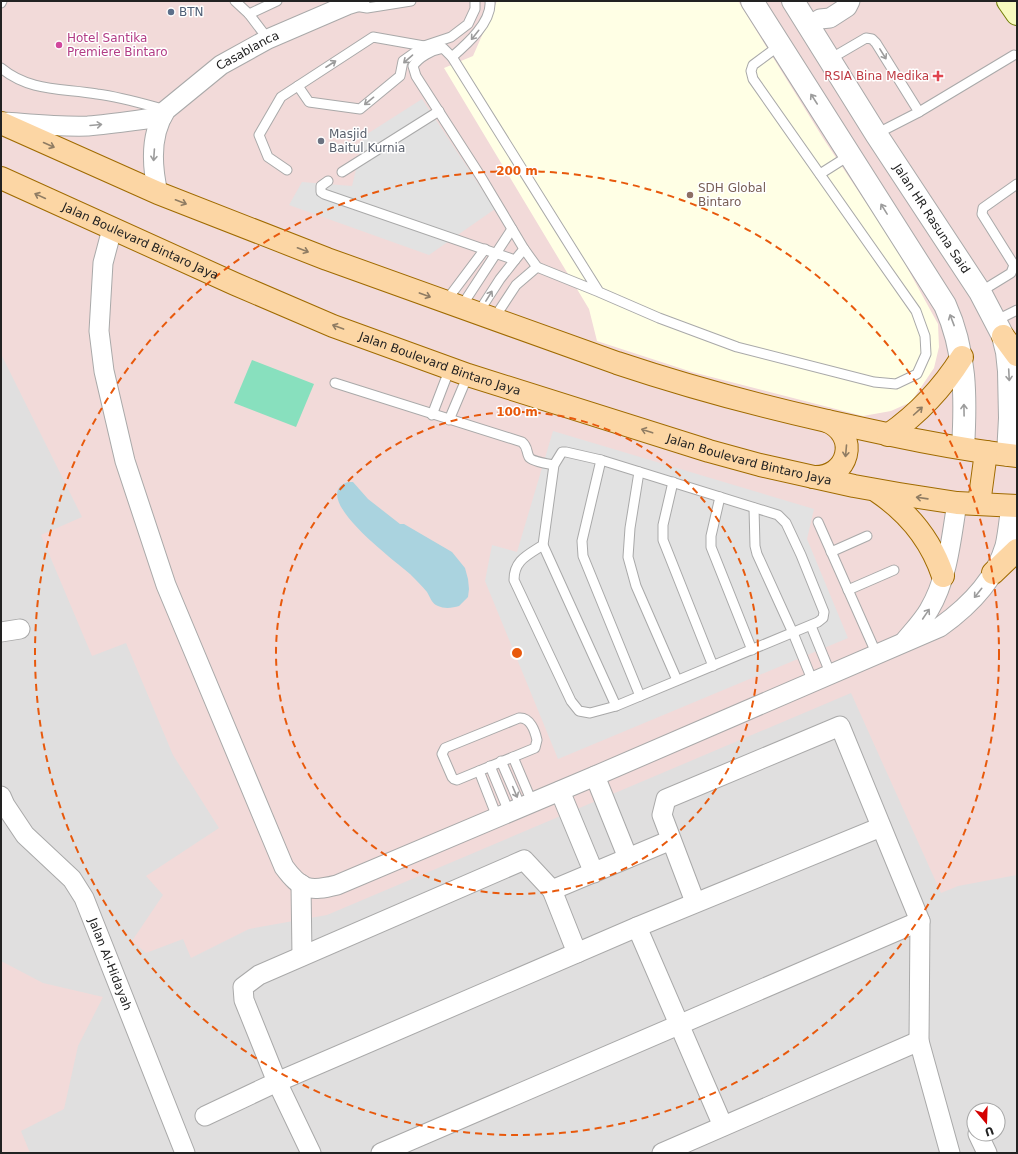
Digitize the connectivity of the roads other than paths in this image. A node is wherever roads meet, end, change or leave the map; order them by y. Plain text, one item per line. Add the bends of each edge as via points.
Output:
1 (235, 1) edge
2 (277, 1) edge
3 (411, 1) edge
4 (475, 1) edge
5 (490, 1) edge
6 (752, 1) edge
7 (793, 1) edge
8 (837, 1) edge
9 (850, 1) edge
10 (1008, 1) edge
11 (353, 3) edge
12 (248, 14) junction
13 (1017, 14) edge
14 (814, 22) junction
15 (268, 39) junction
16 (780, 45) junction
17 (424, 46) junction
18 (1014, 55) dead end
19 (452, 57) junction
20 (830, 59) junction
21 (1, 68) edge
22 (298, 86) junction
23 (439, 111) junction
24 (919, 112) junction
25 (164, 114) junction
26 (1, 123) edge
27 (876, 134) junction
28 (890, 155) junction
29 (856, 164) junction
30 (287, 170) dead end
31 (342, 172) dead end
32 (820, 174) junction
33 (1, 178) edge
34 (328, 181) dead end
35 (1017, 184) edge
36 (158, 193) junction
37 (112, 229) junction
38 (512, 229) junction
39 (485, 249) junction
40 (524, 250) junction
41 (497, 253) junction
42 (515, 260) junction
43 (537, 268) junction
44 (599, 292) junction
45 (980, 292) junction
46 (1017, 310) edge
47 (469, 311) junction
48 (999, 329) junction
49 (1017, 355) edge
50 (962, 357) junction
51 (459, 372) junction
52 (335, 383) dead end
53 (432, 415) junction
54 (449, 420) junction
55 (826, 421) junction
56 (888, 435) junction
57 (963, 448) junction
58 (986, 452) junction
59 (1012, 456) edge
60 (601, 460) junction
61 (554, 465) junction
62 (639, 472) junction
63 (813, 477) junction
64 (673, 482) junction
65 (877, 491) junction
66 (720, 497) junction
67 (957, 503) junction
68 (979, 504) junction
69 (1014, 506) edge
70 (754, 508) junction
71 (818, 522) dead end
72 (867, 536) dead end
73 (543, 545) junction
74 (1017, 550) edge
75 (831, 552) junction
76 (894, 570) dead end
77 (993, 573) junction
78 (943, 576) junction
79 (848, 590) junction
80 (811, 626) junction
81 (20, 629) dead end
82 (1, 632) edge
83 (793, 633) junction
84 (902, 644) junction
85 (752, 650) junction
86 (877, 655) junction
87 (713, 666) junction
88 (831, 675) junction
89 (677, 680) junction
90 (814, 682) junction
91 (640, 696) junction
92 (616, 706) junction
93 (513, 757) junction
94 (502, 761) junction
95 (490, 766) junction
96 (478, 771) junction
97 (594, 776) junction
98 (560, 791) junction
99 (1, 796) edge
100 (515, 810) junction
101 (882, 826) junction
102 (671, 840) junction
103 (628, 858) junction
104 (594, 872) junction
105 (301, 884) junction
106 (552, 890) junction
107 (695, 902) junction
108 (920, 921) junction
109 (637, 927) junction
110 (577, 953) junction
111 (302, 956) junction
112 (679, 1025) junction
113 (919, 1041) junction
114 (277, 1082) junction
115 (205, 1116) dead end
116 (723, 1126) junction
117 (982, 1142) edge
118 (946, 1152) edge
119 (185, 1153) edge
120 (311, 1153) edge
121 (382, 1153) edge
122 (662, 1153) edge
123 (987, 1153) edge

1 - 12 lane
2 - 12 lane
3 - 11 lane, Casablanca via 367,8
4 - 17 lane via 475,9 468,24 451,37
5 -> 19 lane via 490,8 482,25
6 - 16 street
7 - 14 street, Jalan HR Rasuna Said
8 - 14 street via 824,9
9 - 14 street via 847,7 830,18
10 - 13 main road
11 - 15 street, Casablanca
12 - 15 lane
14 - 20 street, Jalan HR Rasuna Said
15 - 25 street, Casablanca via 221,65
29 -> 16 street
16 - 32 lane via 753,65 750,71 753,79
22 -> 17 lane via 373,37
17 -> 22 lane via 403,61 400,76 360,109 309,102
18 - 24 lane
19 - 23 lane via 443,48 437,49 417,60 413,66 416,76
19 - 44 lane
20 -> 24 lane via 866,38 872,39
20 - 27 street, Jalan HR Rasuna Said
21 - 25 lane via 22,81 48,89 132,101
22 - 30 lane via 281,97 259,135 268,157
23 - 31 lane
23 - 38 lane
24 - 27 lane
26 -> 25 street via 87,126 120,123
25 -> 36 street via 155,140 153,163
26 -> 36 main road
27 - 28 street, Jalan HR Rasuna Said
28 - 29 street
28 - 45 street, Jalan HR Rasuna Said
29 - 32 lane
50 -> 29 street via 956,332 945,305
32 - 44 lane via 916,311 925,336 926,354 917,374 896,384 874,382 760,353 658,318
37 -> 33 main road, Jalan Boulevard Bintaro Jaya
34 - 39 lane via 321,186 321,192 324,194
35 - 45 lane via 983,208 982,214 1014,265 1012,272
36 -> 47 main road
51 -> 37 main road, Jalan Boulevard Bintaro Jaya via 333,326
37 - 105 street via 103,264 99,331 104,371 125,461 166,585 284,867 293,880
38 - 40 lane
38 - 41 lane
39 - 41 lane
39 - 47 lane
40 - 42 lane
40 - 43 lane
41 - 42 lane
41 - 47 lane
47 -> 42 lane
43 - 44 lane
43 - 47 lane via 516,285
45 - 48 street, Jalan HR Rasuna Said
46 - 48 lane
47 - 55 main road via 663,378 776,410
48 - 49 main road
48 -> 59 street, Jalan HR Rasuna Said via 1007,352
56 -> 50 main road via 928,402
57 -> 50 street
51 - 53 lane
51 - 54 lane via 457,400
63 -> 51 main road, Jalan Boulevard Bintaro Jaya via 709,451
52 - 53 lane
53 - 54 lane
54 - 61 lane via 522,442 531,460
55 - 56 main road
55 -> 63 main road via 842,433 847,452 838,469 826,476
56 - 57 main road
57 - 58 main road
58 - 59 main road
58 - 68 main road
60 - 61 lane via 564,452
60 - 62 lane
60 - 91 lane via 582,541 583,556
61 - 73 lane
62 - 64 lane
62 - 89 lane via 628,557 636,586
63 - 65 main road, Jalan Boulevard Bintaro Jaya
64 - 66 lane
64 - 87 lane via 663,525 663,540
67 -> 65 main road, Jalan Boulevard Bintaro Jaya
65 - 78 main road via 899,508 917,527 930,545
66 - 70 lane
66 - 85 lane via 711,547
67 - 68 main road, Jalan Boulevard Bintaro Jaya
67 - 78 street
68 - 69 main road, Jalan Boulevard Bintaro Jaya
69 - 77 street via 1004,547
70 - 80 lane via 778,515 786,523 824,612 821,620
70 - 83 lane via 754,546
71 - 75 lane
72 - 75 lane
73 - 92 lane
73 - 92 lane via 518,563 514,571 514,580 571,701 579,711 590,714
74 - 77 main road
75 - 79 lane
76 - 79 lane
77 -> 84 street via 975,597 952,618 940,627
84 -> 78 street via 928,611
79 - 86 lane
80 - 83 lane
80 - 88 lane
81 - 82 street
83 - 85 lane
83 - 90 lane
84 - 86 street
85 - 87 lane
86 - 88 street
87 - 89 lane
88 - 90 street
89 - 91 lane
90 - 97 street
91 - 92 lane
93 - 94 lane
93 - 96 lane via 532,750 537,744 536,735 525,718 519,718 448,746 443,752 444,760 454,779
93 - 100 lane
94 - 95 lane
94 -> 100 lane
95 - 96 lane
95 - 100 lane
96 - 100 lane
97 - 98 street
97 - 103 street
98 - 100 street
98 - 104 street
99 - 119 street, Jalan Al-Hidayah via 25,835 72,879 84,898
100 - 105 street via 337,885 320,889 306,888
101 - 102 street via 840,726 666,799 662,815
101 - 107 street
101 - 108 street
102 - 103 street
102 - 107 street
103 - 104 street
104 - 106 street
105 - 111 street
106 - 110 street
106 - 111 street via 524,860
107 - 109 street
108 - 112 street
108 - 113 street
109 - 110 street
109 - 112 street
110 - 114 street
111 - 114 street via 258,975 243,986 244,1000
112 - 116 street
112 - 121 street
113 - 116 street
113 - 118 street
114 - 115 street
114 - 120 street
116 - 122 street
117 - 123 street

